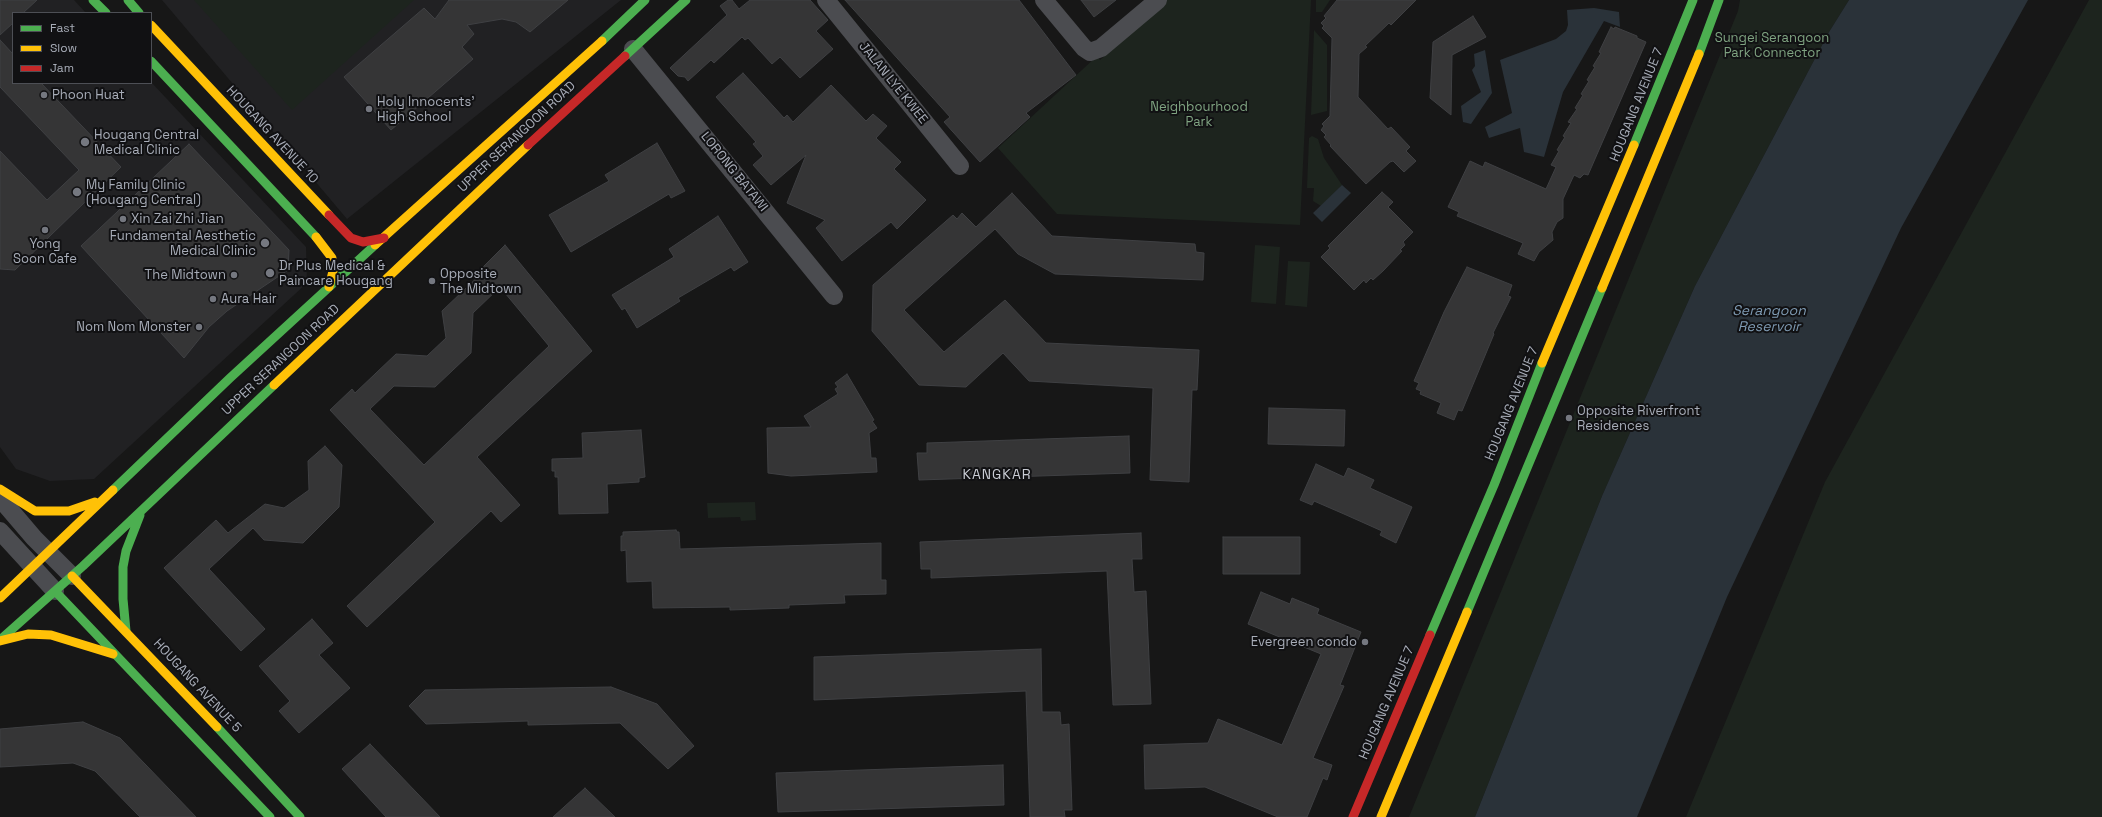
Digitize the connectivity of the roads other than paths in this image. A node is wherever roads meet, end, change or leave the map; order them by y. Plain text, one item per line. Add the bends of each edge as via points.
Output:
1 (93, 0) edge
2 (128, 0) edge
3 (645, 0) edge
4 (686, 0) edge
5 (826, 0) edge
6 (1044, 0) edge
7 (1158, 0) edge
8 (1693, 0) edge
9 (1719, 0) edge
10 (105, 12) edge
11 (138, 12) edge
12 (152, 27) edge
13 (633, 49) junction
14 (152, 62) edge
15 (960, 166) dead end
16 (384, 238) junction
17 (330, 287) junction
18 (834, 296) dead end
19 (0, 490) edge
20 (0, 498) edge
21 (101, 500) junction
22 (142, 510) junction
23 (0, 531) edge
24 (48, 552) junction
25 (32, 566) junction
26 (72, 576) junction
27 (55, 591) junction
28 (0, 598) edge
29 (126, 631) junction
30 (0, 641) edge
31 (113, 654) junction
32 (270, 817) edge
33 (300, 817) edge
34 (1353, 817) edge
35 (1381, 817) edge

1 - 10 main road
2 - 11 main road
3 - 16 main road, UPPER SERANGOON ROAD
4 - 13 main road, UPPER SERANGOON ROAD
5 - 15 street, JALAN LYE KWEE
6 - 7 street via 1090,52 1101,48
8 - 34 main road, HOUGANG AVENUE 7 via 1616,192
9 - 35 main road via 1685,89
12 - 16 main road, HOUGANG AVENUE 10 via 351,238 363,242
13 - 18 street, LORONG BATAWI
13 - 22 main road, UPPER SERANGOON ROAD
14 - 17 main road via 321,242 332,258
16 - 17 main road, UPPER SERANGOON ROAD
17 - 21 main road, UPPER SERANGOON ROAD
19 - 21 main road via 35,511 69,512
20 - 24 street
21 - 24 main road, UPPER SERANGOON ROAD
22 - 26 main road, UPPER SERANGOON ROAD
22 - 29 main road via 123,566
23 - 25 street
24 - 25 main road, UPPER SERANGOON ROAD
24 - 26 street
25 - 27 street
25 - 28 main road, UPPER SERANGOON ROAD
26 - 27 main road, UPPER SERANGOON ROAD
26 - 29 main road, HOUGANG AVENUE 5
27 - 30 main road, UPPER SERANGOON ROAD
27 - 31 main road
29 - 33 main road, HOUGANG AVENUE 5
30 - 31 main road via 28,634 51,636
31 - 32 main road

